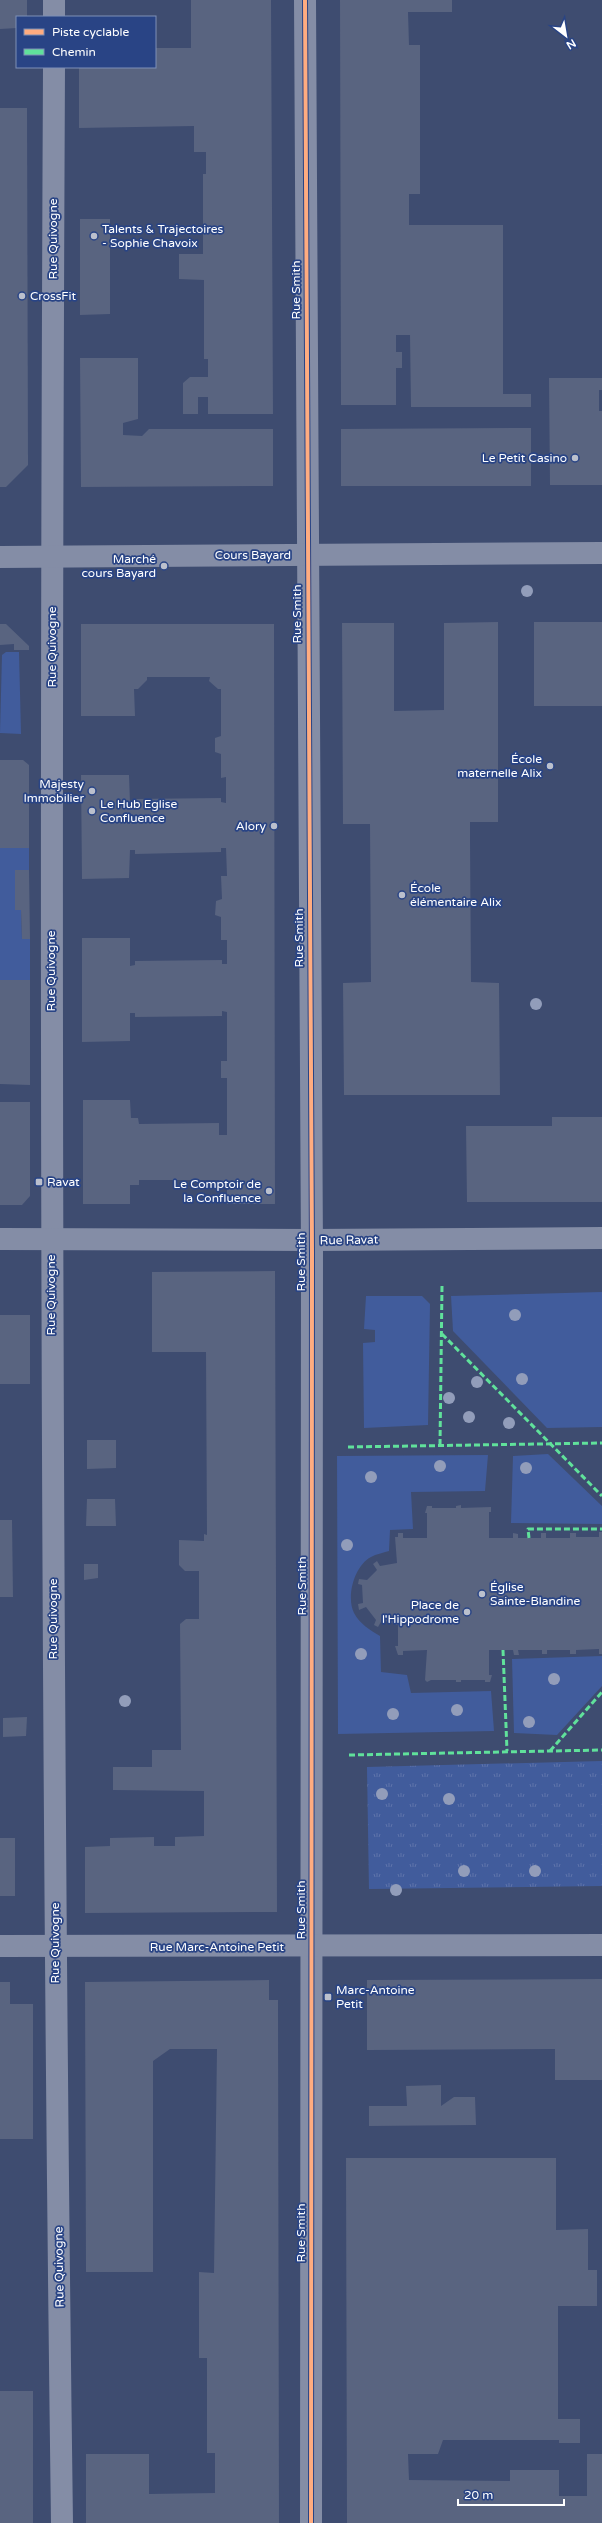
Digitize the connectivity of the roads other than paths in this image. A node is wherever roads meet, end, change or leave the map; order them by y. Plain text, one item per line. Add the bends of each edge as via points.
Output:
1 (54, 0) edge
2 (305, 0) edge
3 (54, 16) edge
4 (54, 68) edge
5 (602, 553) edge
6 (307, 554) junction
7 (52, 556) junction
8 (0, 557) edge
9 (0, 1238) edge
10 (50, 1238) junction
11 (602, 1238) edge
12 (311, 1240) junction
13 (602, 1945) edge
14 (0, 1946) edge
15 (312, 1946) junction
16 (54, 1947) junction
17 (62, 2523) edge
18 (311, 2523) edge

1 - 3 street
2 - 6 street, Rue Smith
4 - 7 street, Rue Quivogne
5 - 6 street, Cours Bayard
6 - 7 street, Cours Bayard
6 - 12 street, Rue Smith
7 - 8 street, Cours Bayard
7 - 10 street, Rue Quivogne
9 - 10 street, Rue Ravat
10 - 12 street, Rue Ravat
10 - 16 street, Rue Quivogne
11 - 12 street, Rue Ravat
12 - 15 street, Rue Smith
13 - 15 street, Rue Marc-Antoine Petit
14 - 16 street, Rue Marc-Antoine Petit
15 - 16 street, Rue Marc-Antoine Petit
15 - 18 street, Rue Smith
16 - 17 street, Rue Quivogne

